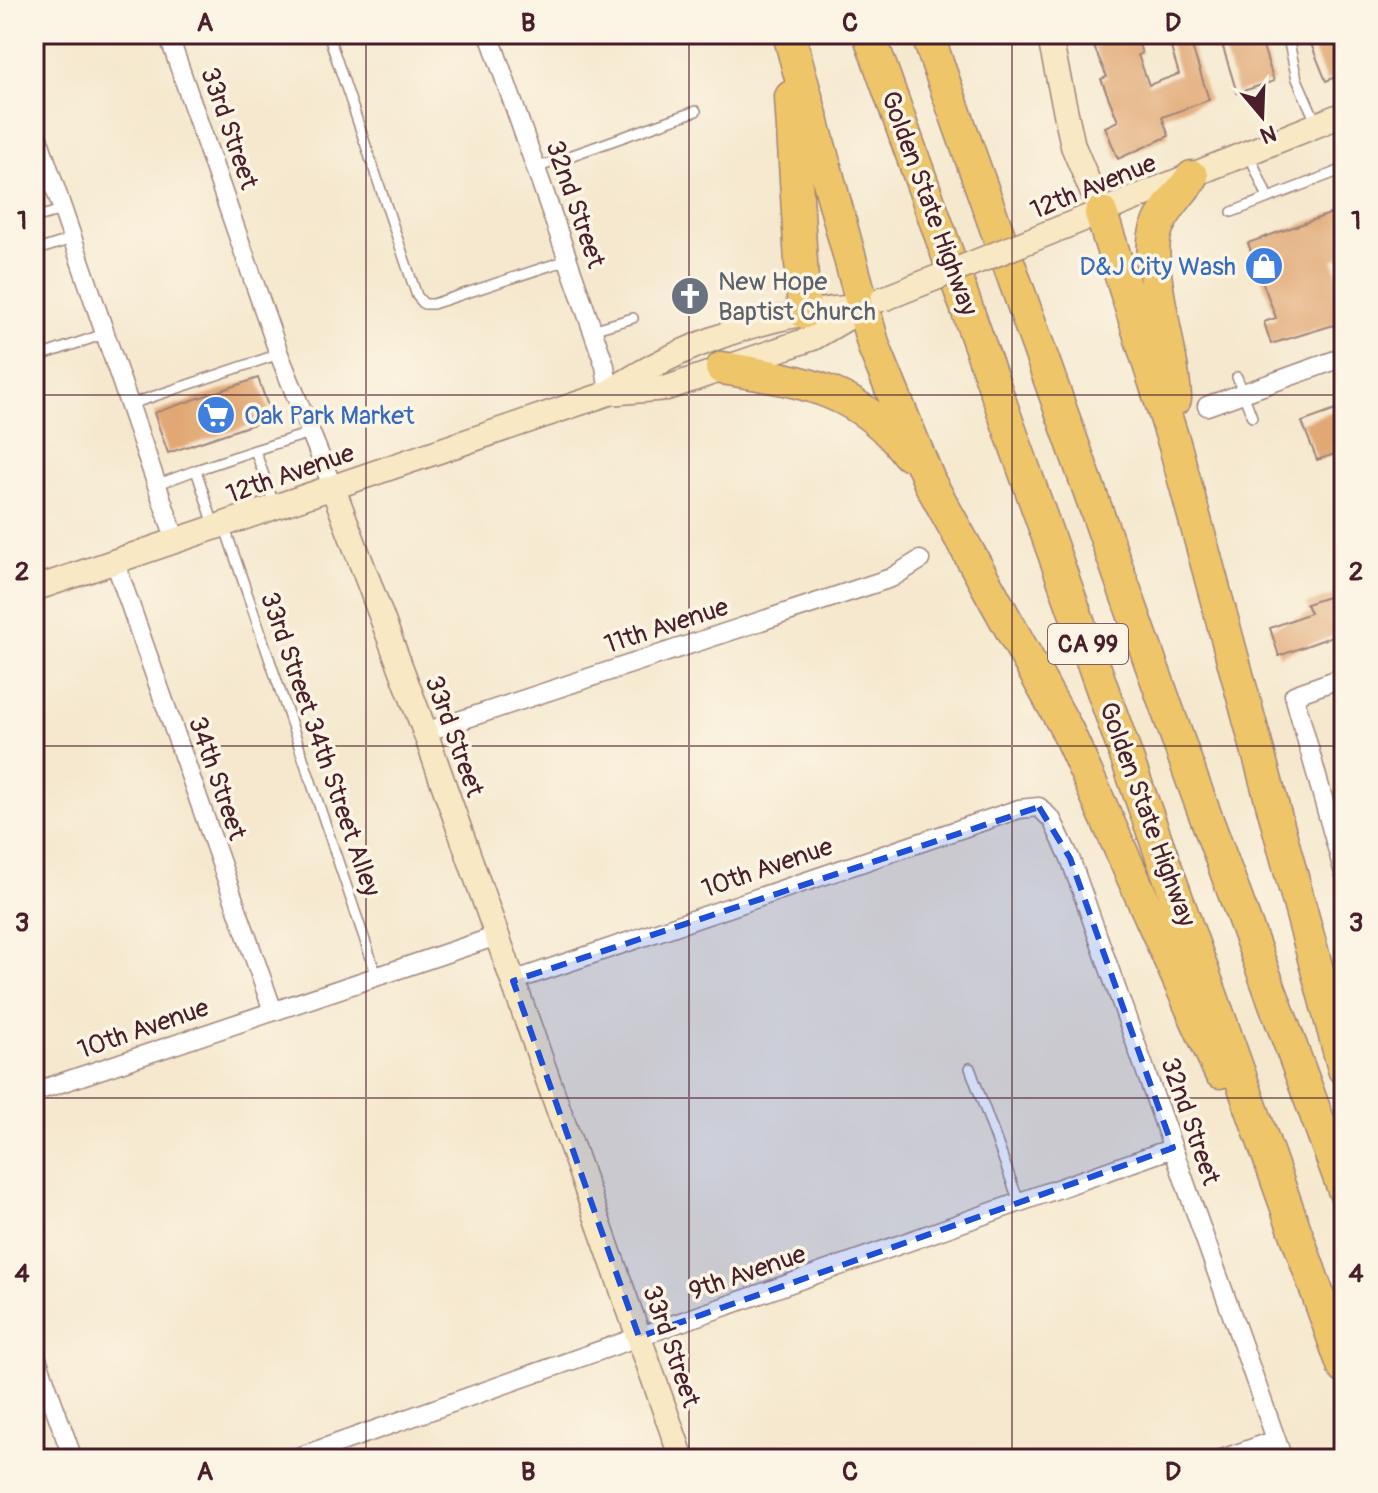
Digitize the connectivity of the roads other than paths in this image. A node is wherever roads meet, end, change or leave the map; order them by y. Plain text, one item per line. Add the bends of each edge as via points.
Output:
1 (168, 34) edge
2 (328, 34) edge
3 (489, 34) edge
4 (788, 34) edge
5 (869, 34) edge
6 (927, 34) edge
7 (1049, 34) edge
8 (1287, 34) edge
9 (696, 111) dead end
10 (1344, 114) edge
11 (1317, 125) junction
12 (34, 126) edge
13 (1249, 154) junction
14 (536, 168) junction
15 (1344, 169) edge
16 (1192, 177) junction
17 (1268, 198) junction
18 (62, 210) junction
19 (1232, 212) dead end
20 (34, 218) edge
21 (1086, 219) junction
22 (72, 239) junction
23 (34, 251) edge
24 (567, 260) junction
25 (872, 303) junction
26 (804, 312) junction
27 (633, 318) dead end
28 (592, 330) junction
29 (104, 334) junction
30 (279, 354) junction
31 (1344, 357) edge
32 (34, 358) edge
33 (722, 368) junction
34 (1240, 385) junction
35 (609, 393) junction
36 (128, 405) junction
37 (1207, 406) dead end
38 (1252, 417) dead end
39 (310, 433) junction
40 (1175, 446) junction
41 (255, 450) junction
42 (196, 470) junction
43 (930, 483) junction
44 (156, 485) junction
45 (333, 488) junction
46 (275, 508) junction
47 (220, 526) junction
48 (176, 541) junction
49 (920, 560) dead end
50 (115, 562) junction
51 (34, 589) edge
52 (1344, 677) edge
53 (425, 732) junction
54 (1039, 807) joint
55 (1344, 873) edge
56 (497, 936) junction
57 (377, 976) junction
58 (513, 981) junction
59 (273, 1011) junction
60 (970, 1068) dead end
61 (1344, 1069) edge
62 (34, 1092) edge
63 (1173, 1148) junction
64 (1344, 1190) edge
65 (1019, 1202) junction
66 (1305, 1254) junction
67 (639, 1337) junction
68 (34, 1350) edge
69 (1344, 1368) edge
70 (1276, 1440) junction
71 (73, 1459) edge
72 (293, 1459) edge
73 (682, 1459) edge
74 (1222, 1459) edge
75 (1283, 1459) edge

1 - 30 street, 33rd Street
2 - 24 lane via 424,304
3 - 14 street, 32nd Street
4 - 25 highway
4 - 26 highway
5 - 66 highway, Golden State Highway / CA 99
6 - 64 highway, Golden State Highway / CA 99
7 - 21 main road
8 - 11 lane via 1297,79
9 - 14 lane
10 - 11 main road, 12th Avenue
11 - 13 main road, 12th Avenue
12 - 18 street
13 - 16 main road, 12th Avenue
13 - 17 lane
14 - 24 street, 32nd Street
15 - 17 lane
16 - 21 main road, 12th Avenue
16 - 40 highway via 1156,229 1154,262 1175,378
17 - 19 lane
18 - 20 lane
18 - 22 street
21 - 25 main road, 12th Avenue, bridge
21 - 40 highway
22 - 23 lane
22 - 29 street
24 - 28 street, 32nd Street
25 - 26 main road, 12th Avenue
25 - 33 main road, 12th Avenue via 813,338
25 - 43 highway via 874,347
26 - 35 main road, 12th Avenue via 654,363
27 - 28 lane
28 - 35 street, 32nd Street
29 - 32 lane
29 - 36 street
30 - 36 lane
30 - 39 street, 33rd Street
31 - 34 street
33 - 35 main road, 12th Avenue via 667,388
33 - 43 highway via 797,380 851,401 878,419
34 - 37 street
34 - 38 lane
35 - 45 main road, 12th Avenue
36 - 44 street
39 - 41 lane
39 - 45 street, 33rd Street
40 - 61 highway
41 - 42 lane
41 - 46 lane
42 - 44 lane
42 - 47 lane, 33rd Street 34th Street Alley
43 - 66 highway via 1095,788 1137,893
44 - 48 street
45 - 46 main road, 12th Avenue
45 - 53 main road, 33rd Street
46 - 47 main road, 12th Avenue
47 - 48 main road, 12th Avenue
47 - 57 lane, 33rd Street 34th Street Alley
48 - 50 main road, 12th Avenue
49 - 53 street, 11th Avenue via 891,578
50 - 51 main road, 12th Avenue
50 - 59 street, 34th Street
52 - 55 street via 1294,695
53 - 56 main road, 33rd Street
54 - 58 street, 10th Avenue via 1019,809
54 - 63 street, 32nd Street via 1052,820 1070,858
56 - 57 street, 10th Avenue
56 - 58 main road, 33rd Street
57 - 59 street, 10th Avenue
58 - 67 main road, 33rd Street
59 - 62 street, 10th Avenue
60 - 65 lane
63 - 65 street, 9th Avenue
63 - 70 street, 32nd Street
65 - 67 street, 9th Avenue
66 - 69 highway, Golden State Highway / CA 99
67 - 72 street, 9th Avenue
67 - 73 main road, 33rd Street
68 - 71 street
70 - 74 street
70 - 75 street, 32nd Street

